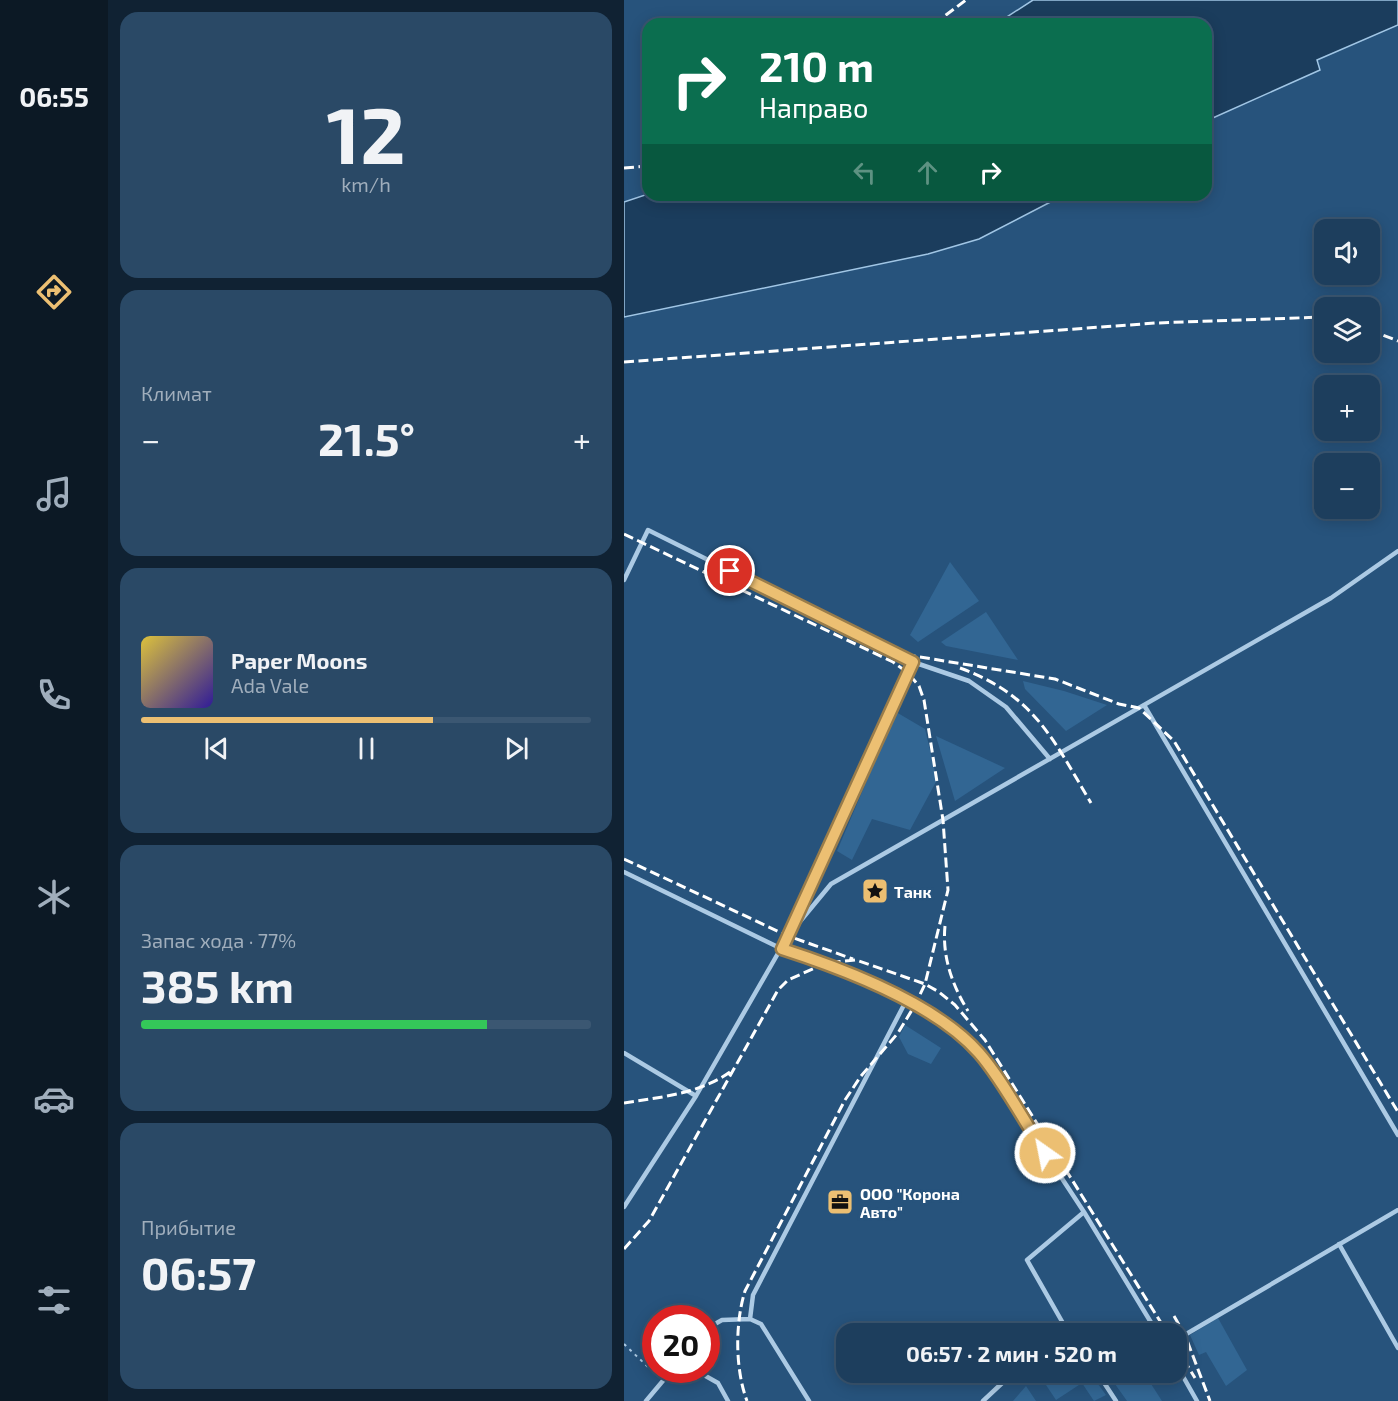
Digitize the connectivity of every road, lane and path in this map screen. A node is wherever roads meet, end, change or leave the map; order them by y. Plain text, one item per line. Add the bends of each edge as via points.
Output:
1 (1398, 551) edge
2 (624, 580) edge
3 (913, 662) junction
4 (1144, 705) junction
5 (1050, 759) junction
6 (624, 872) edge
7 (788, 936) junction
8 (782, 949) junction
9 (906, 1001) junction
10 (624, 1053) edge
11 (696, 1096) junction
12 (1398, 1135) edge
13 (624, 1207) edge
14 (1398, 1210) edge
15 (1084, 1212) junction
16 (1339, 1244) junction
17 (750, 1319) junction
18 (720, 1321) edge
19 (1064, 1323) edge
20 (1151, 1323) edge
21 (1187, 1334) edge
22 (624, 1344) edge
23 (1398, 1348) edge
24 (642, 1361) edge
25 (661, 1383) edge
26 (718, 1383) edge
27 (1002, 1383) edge
28 (1104, 1383) edge
29 (1186, 1383) edge
30 (1195, 1400) edge
31 (646, 1401) edge
32 (728, 1401) edge
33 (809, 1401) edge
34 (983, 1401) edge
35 (1116, 1401) edge

1 - 4 lane via 1331,598
2 - 3 lane via 648,530
3 - 5 lane via 969,681 990,693
3 - 7 lane
4 - 5 lane
4 - 12 lane
5 - 7 lane via 831,884
6 - 8 lane
7 - 8 lane
8 - 9 lane via 826,963
8 - 11 lane
9 - 15 lane via 950,1026 980,1054
9 - 17 lane via 753,1294
10 - 11 lane
11 - 13 lane
14 - 16 lane
15 - 19 lane via 1027,1260
15 - 20 lane
16 - 21 lane
16 - 23 lane
17 - 18 lane
17 - 33 lane via 761,1324
22 - 24 path
25 - 31 lane
26 - 32 lane
27 - 34 lane
28 - 35 lane
29 - 30 lane

